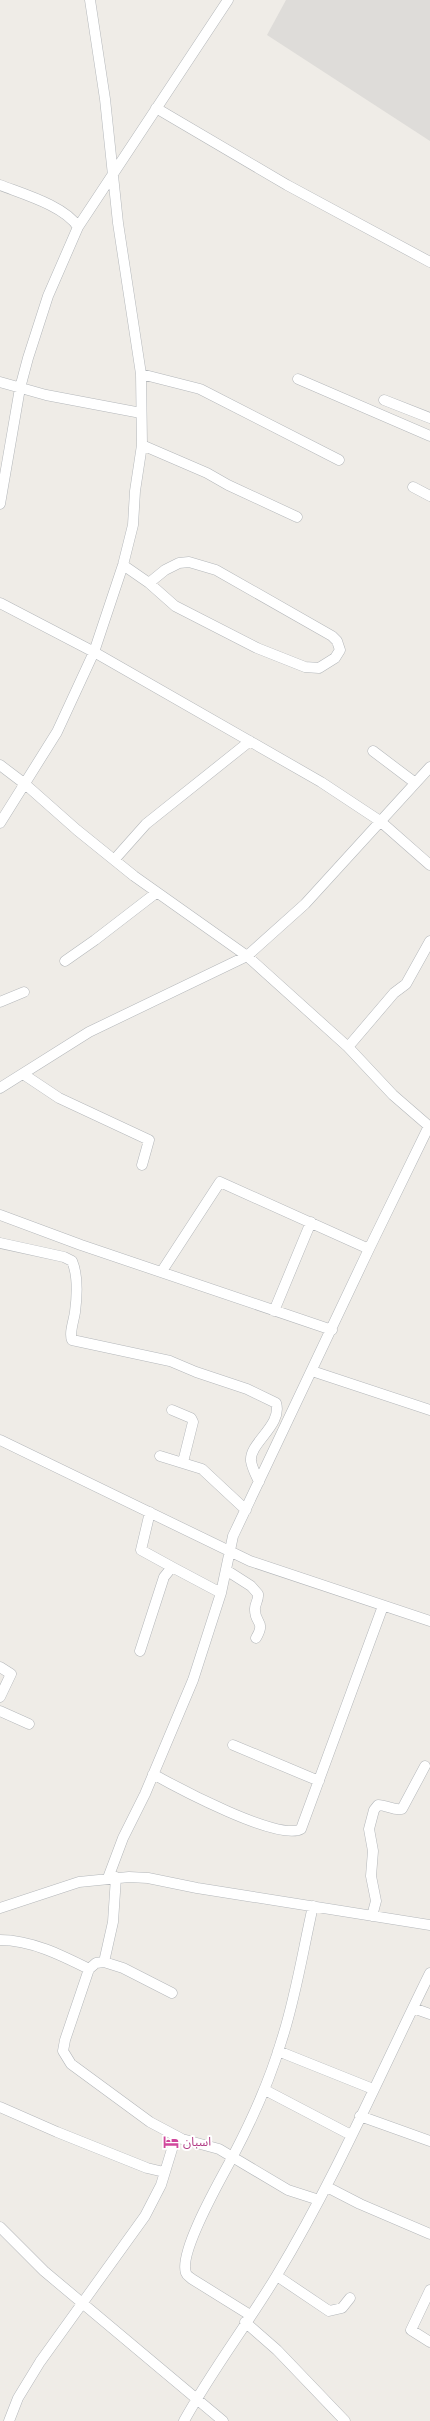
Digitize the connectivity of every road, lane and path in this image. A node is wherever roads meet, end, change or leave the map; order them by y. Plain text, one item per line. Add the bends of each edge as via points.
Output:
1 (90, 0) edge
2 (228, 0) edge
3 (156, 108) junction
4 (114, 172) junction
5 (0, 185) edge
6 (78, 227) junction
7 (430, 262) edge
8 (141, 374) junction
9 (298, 379) dead end
10 (0, 382) edge
11 (20, 388) junction
12 (384, 400) dead end
13 (141, 413) junction
14 (430, 418) edge
15 (430, 436) edge
16 (142, 445) junction
17 (339, 460) dead end
18 (413, 487) dead end
19 (430, 496) edge
20 (0, 504) edge
21 (297, 517) dead end
22 (123, 565) junction
23 (149, 583) junction
24 (0, 603) edge
25 (94, 652) junction
26 (250, 741) junction
27 (373, 751) dead end
28 (0, 765) edge
29 (430, 767) edge
30 (414, 782) junction
31 (26, 784) junction
32 (380, 821) junction
33 (0, 823) edge
34 (114, 860) junction
35 (430, 865) edge
36 (156, 893) junction
37 (430, 941) edge
38 (247, 956) junction
39 (65, 961) dead end
40 (24, 992) dead end
41 (0, 1002) edge
42 (348, 1047) junction
43 (23, 1074) junction
44 (0, 1088) edge
45 (430, 1127) edge
46 (142, 1165) dead end
47 (0, 1215) edge
48 (311, 1222) junction
49 (0, 1243) edge
50 (369, 1248) junction
51 (162, 1271) junction
52 (274, 1311) junction
53 (332, 1330) junction
54 (312, 1371) junction
55 (172, 1410) dead end
56 (430, 1410) edge
57 (0, 1440) edge
58 (160, 1456) dead end
59 (183, 1462) junction
60 (259, 1482) junction
61 (246, 1510) junction
62 (150, 1512) junction
63 (228, 1552) junction
64 (172, 1567) junction
65 (226, 1570) junction
66 (221, 1593) junction
67 (383, 1606) junction
68 (430, 1621) edge
69 (256, 1638) dead end
70 (140, 1651) dead end
71 (0, 1667) edge
72 (0, 1697) edge
73 (0, 1711) edge
74 (29, 1724) dead end
75 (232, 1745) dead end
76 (425, 1766) dead end
77 (153, 1774) junction
78 (319, 1781) junction
79 (112, 1877) junction
80 (313, 1906) junction
81 (0, 1908) edge
82 (372, 1916) junction
83 (430, 1925) edge
84 (0, 1940) edge
85 (104, 1962) junction
86 (89, 1969) junction
87 (430, 1973) edge
88 (172, 1993) dead end
89 (413, 2008) junction
90 (430, 2014) edge
91 (278, 2050) junction
92 (373, 2089) junction
93 (265, 2090) junction
94 (0, 2107) edge
95 (360, 2116) junction
96 (351, 2135) junction
97 (176, 2136) junction
98 (430, 2141) edge
99 (232, 2157) junction
100 (164, 2172) junction
101 (327, 2187) junction
102 (319, 2200) junction
103 (0, 2227) edge
104 (430, 2234) edge
105 (277, 2276) junction
106 (430, 2290) edge
107 (350, 2298) dead end
108 (82, 2303) junction
109 (248, 2319) junction
110 (430, 2342) edge
111 (196, 2398) junction
112 (9, 2421) edge
113 (184, 2421) edge
114 (223, 2421) edge
115 (345, 2421) edge

1 - 4 street
2 - 3 street
3 - 4 street
3 - 7 street via 287,185
4 - 6 street
4 - 8 street via 118,223
5 - 6 street via 67,215
6 - 11 street via 39,319
8 - 13 street
8 - 17 street via 200,390
9 - 15 street
10 - 11 street
11 - 13 street
11 - 20 street
12 - 14 street
13 - 16 street
16 - 21 street via 208,473
16 - 22 street via 133,525
18 - 19 street
22 - 23 street
22 - 25 street
23 - 23 street via 175,606 257,648 304,668 319,668 334,658 340,650 338,641 332,636 216,570 189,562 179,563
24 - 25 street
25 - 26 street
25 - 31 street via 57,732
26 - 32 street via 321,782
26 - 34 street via 146,824
27 - 30 street
28 - 31 street
29 - 30 street
30 - 32 street
31 - 33 street
31 - 34 street
32 - 35 street
32 - 38 street via 305,904
34 - 36 street
36 - 38 street
36 - 39 street
37 - 42 street via 406,984 394,993
38 - 42 street
38 - 43 street via 89,1032
40 - 41 street
42 - 45 street via 393,1095
43 - 44 street
43 - 46 street via 59,1098 149,1140
45 - 50 street
47 - 51 street
48 - 50 street
48 - 51 street via 220,1182
48 - 52 street
49 - 60 street via 72,1261 76,1294 72,1340 170,1361 247,1389 276,1403 276,1414 271,1426 252,1454 253,1467
50 - 53 street
51 - 52 street
52 - 53 street
53 - 54 street
54 - 56 street
54 - 60 street
55 - 59 street via 191,1418 193,1422
57 - 62 street
58 - 59 street
59 - 61 street via 209,1474
60 - 61 street
61 - 63 street
62 - 63 street
62 - 64 street via 141,1550
63 - 65 street
63 - 67 street
64 - 66 street
64 - 70 street via 164,1577
65 - 66 street
65 - 69 street via 251,1586 258,1594 254,1608 255,1615 261,1623 261,1630
66 - 77 street via 193,1680
67 - 68 street
67 - 78 street
71 - 72 street via 11,1673
73 - 74 street
75 - 78 street
76 - 82 street via 402,1809 384,1805 374,1810 370,1829 376,1901
77 - 78 street via 224,1811 295,1831 303,1826
77 - 79 street via 123,1838
79 - 80 street via 148,1878
79 - 81 street via 79,1882
79 - 85 street via 113,1922
80 - 82 street
80 - 91 street
82 - 83 street
84 - 86 street via 44,1948
85 - 86 street via 96,1963
85 - 88 street via 123,1968
86 - 97 street via 65,2040 66,2058 77,2070 135,2113
87 - 89 street
89 - 90 street
89 - 92 street
91 - 92 street
91 - 93 street
92 - 95 street
93 - 96 street
93 - 99 street
94 - 100 street via 147,2168
95 - 96 street
95 - 98 street
96 - 101 street
97 - 99 street via 218,2149
97 - 100 street
99 - 102 street via 288,2190
99 - 109 street via 200,2217 185,2268 186,2274 192,2279
100 - 108 street via 161,2185 145,2216
101 - 102 street
101 - 104 street
102 - 105 street
103 - 108 street via 29,2257
105 - 107 street via 329,2311 342,2308
105 - 109 street
106 - 110 street via 410,2330
108 - 111 street
108 - 112 street via 36,2368 18,2398
109 - 111 street
109 - 115 street
111 - 113 street
111 - 114 street

